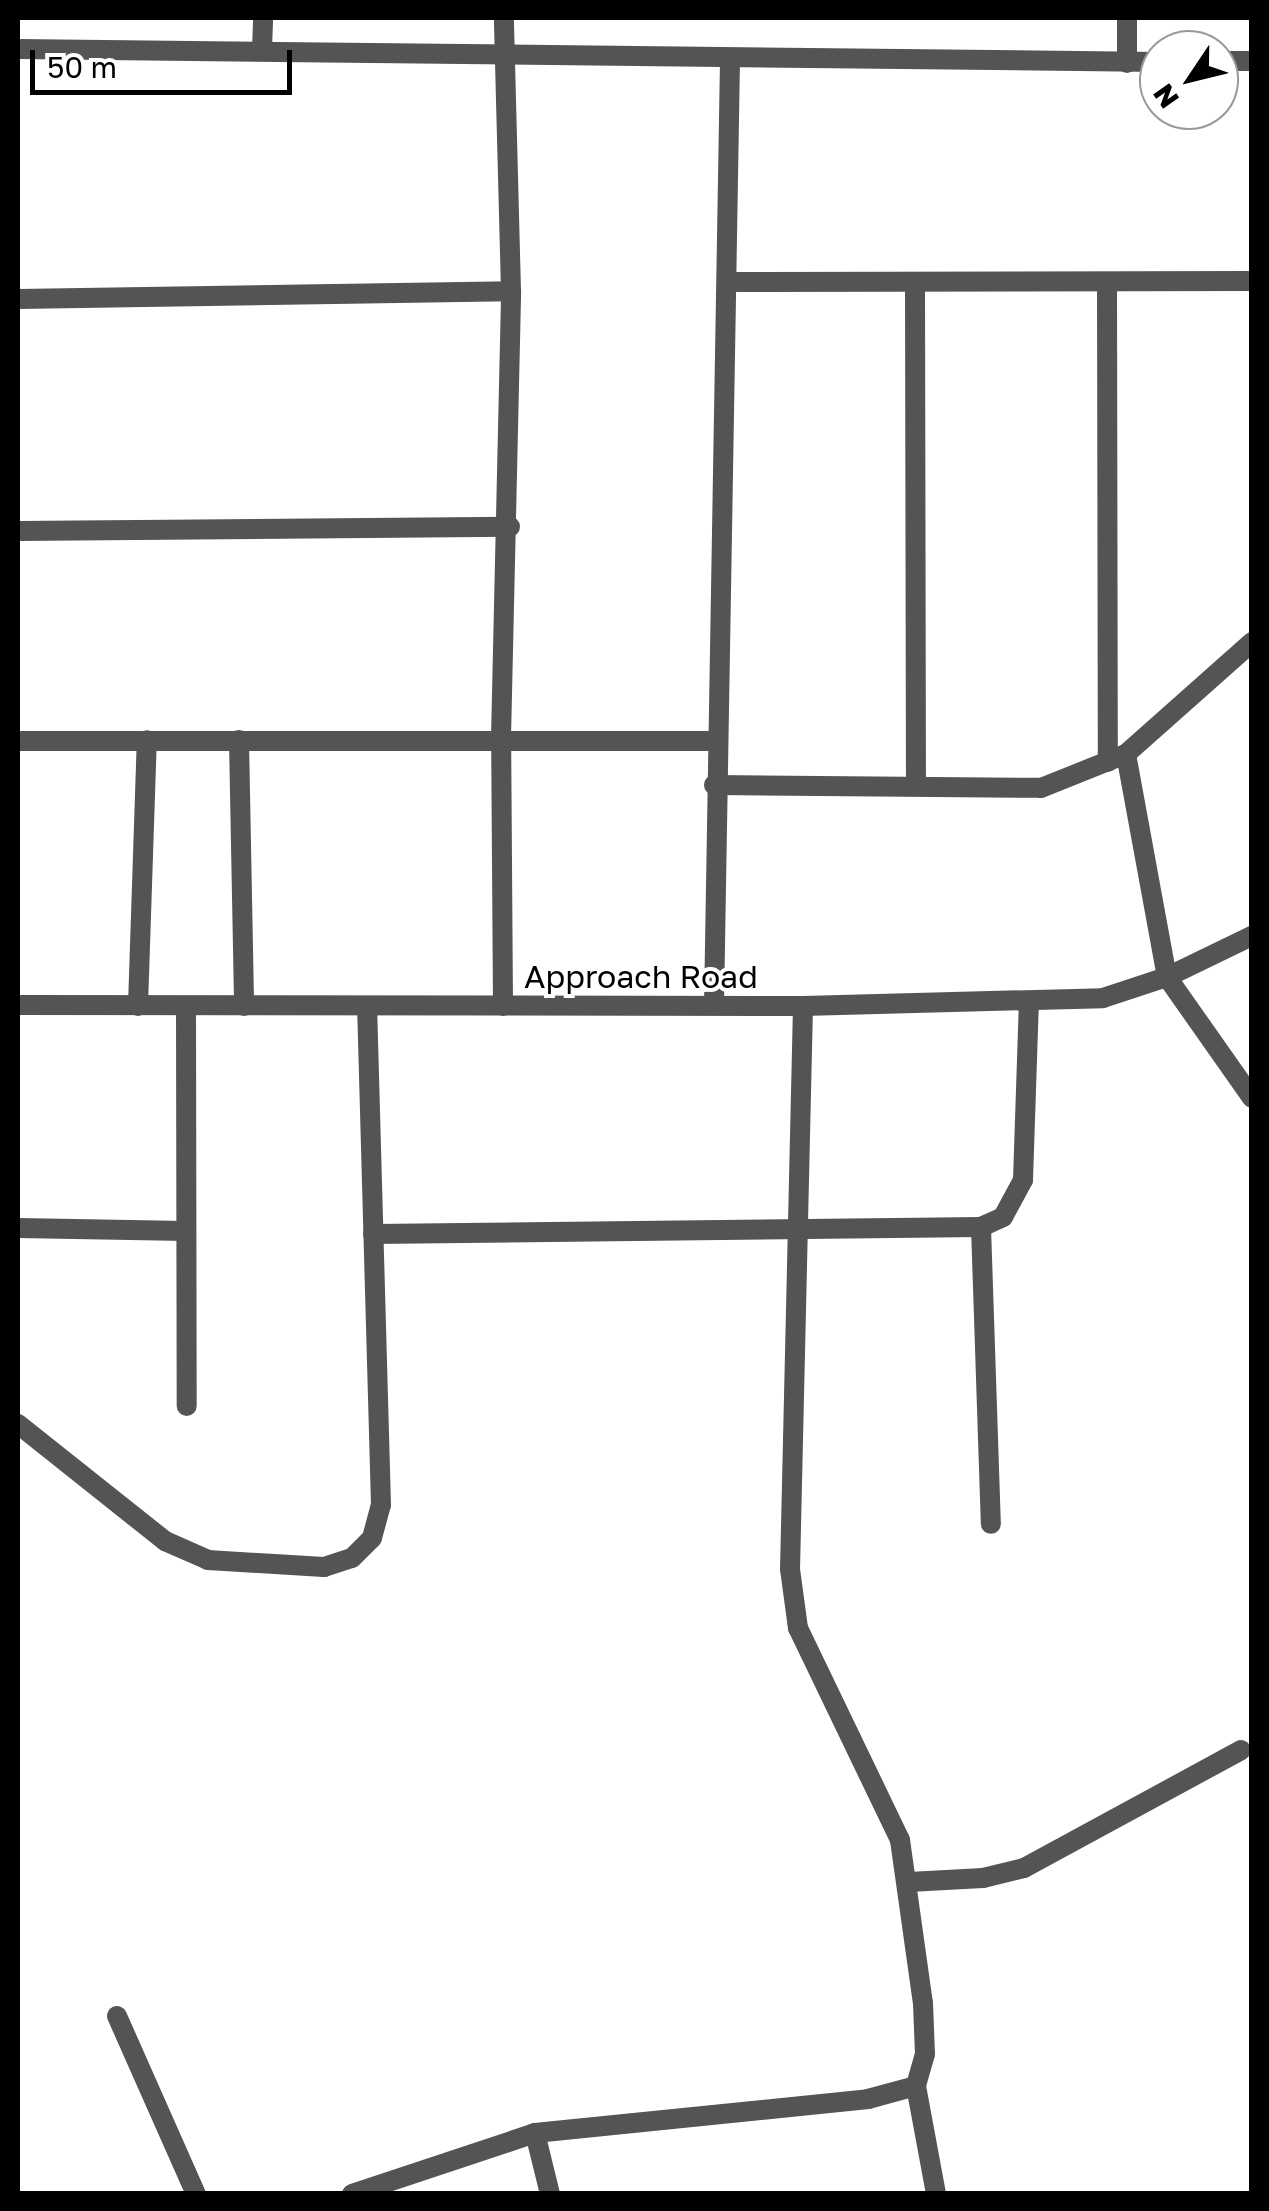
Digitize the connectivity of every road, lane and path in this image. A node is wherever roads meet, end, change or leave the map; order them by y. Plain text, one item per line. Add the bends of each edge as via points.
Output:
1 (264, 18) edge
2 (504, 18) edge
3 (1127, 18) edge
4 (18, 48) edge
5 (262, 50) junction
6 (504, 52) junction
7 (730, 58) junction
8 (1127, 63) junction
9 (1139, 63) edge
10 (1252, 280) edge
11 (730, 282) junction
12 (1107, 282) junction
13 (914, 283) junction
14 (511, 291) junction
15 (18, 299) edge
16 (510, 527) junction
17 (18, 531) edge
18 (1252, 642) edge
19 (501, 738) junction
20 (147, 740) junction
21 (239, 740) junction
22 (18, 741) edge
23 (716, 741) junction
24 (1117, 758) junction
25 (714, 785) junction
26 (916, 786) junction
27 (1252, 936) edge
28 (1166, 978) junction
29 (1029, 1002) junction
30 (18, 1005) edge
31 (714, 1005) junction
32 (138, 1006) junction
33 (186, 1006) junction
34 (244, 1006) junction
35 (367, 1006) junction
36 (503, 1006) junction
37 (803, 1006) junction
38 (1252, 1098) edge
39 (981, 1226) junction
40 (18, 1228) edge
41 (800, 1229) junction
42 (186, 1230) junction
43 (374, 1234) junction
44 (186, 1406) dead end
45 (18, 1424) edge
46 (991, 1524) dead end
47 (1241, 1750) dead end
48 (909, 1882) junction
49 (117, 2016) dead end
50 (916, 2086) junction
51 (535, 2132) junction
52 (196, 2194) edge
53 (352, 2194) edge
54 (550, 2194) edge
55 (936, 2194) edge

1 - 5 street
2 - 6 street
3 - 8 street
4 - 5 street
5 - 6 street
6 - 7 street
6 - 14 street
7 - 8 street
7 - 11 street
8 - 9 street
10 - 12 street
11 - 13 street
11 - 23 street
12 - 13 street
12 - 24 street
13 - 26 street
14 - 15 street
14 - 16 street
16 - 17 street
16 - 19 street
18 - 24 street
19 - 21 street
19 - 23 street
19 - 36 street
20 - 21 street
20 - 22 street
20 - 32 street
21 - 34 street
23 - 25 street
24 - 26 street via 1041,788
24 - 28 street
25 - 26 street
25 - 31 street
27 - 28 street, Approach Road
28 - 29 street, Approach Road via 1102,998
28 - 38 street
29 - 37 street, Approach Road
29 - 39 street via 1023,1180 1003,1217
30 - 32 street, Approach Road
31 - 36 street, Approach Road
31 - 37 street, Approach Road
32 - 33 street, Approach Road
33 - 34 street, Approach Road
33 - 42 street
34 - 35 street, Approach Road
35 - 36 street, Approach Road
35 - 43 street
37 - 41 street
39 - 41 street
39 - 46 street
40 - 42 street
41 - 43 street
41 - 48 street via 790,1569 798,1628 882,1796
42 - 44 street
43 - 45 street via 380,1505 372,1538 352,1558 324,1566 208,1560 165,1541
47 - 48 street via 1024,1868 994,1877
48 - 50 street via 925,2054
49 - 52 street
50 - 51 street via 868,2099
50 - 55 street
51 - 53 street
51 - 54 street

